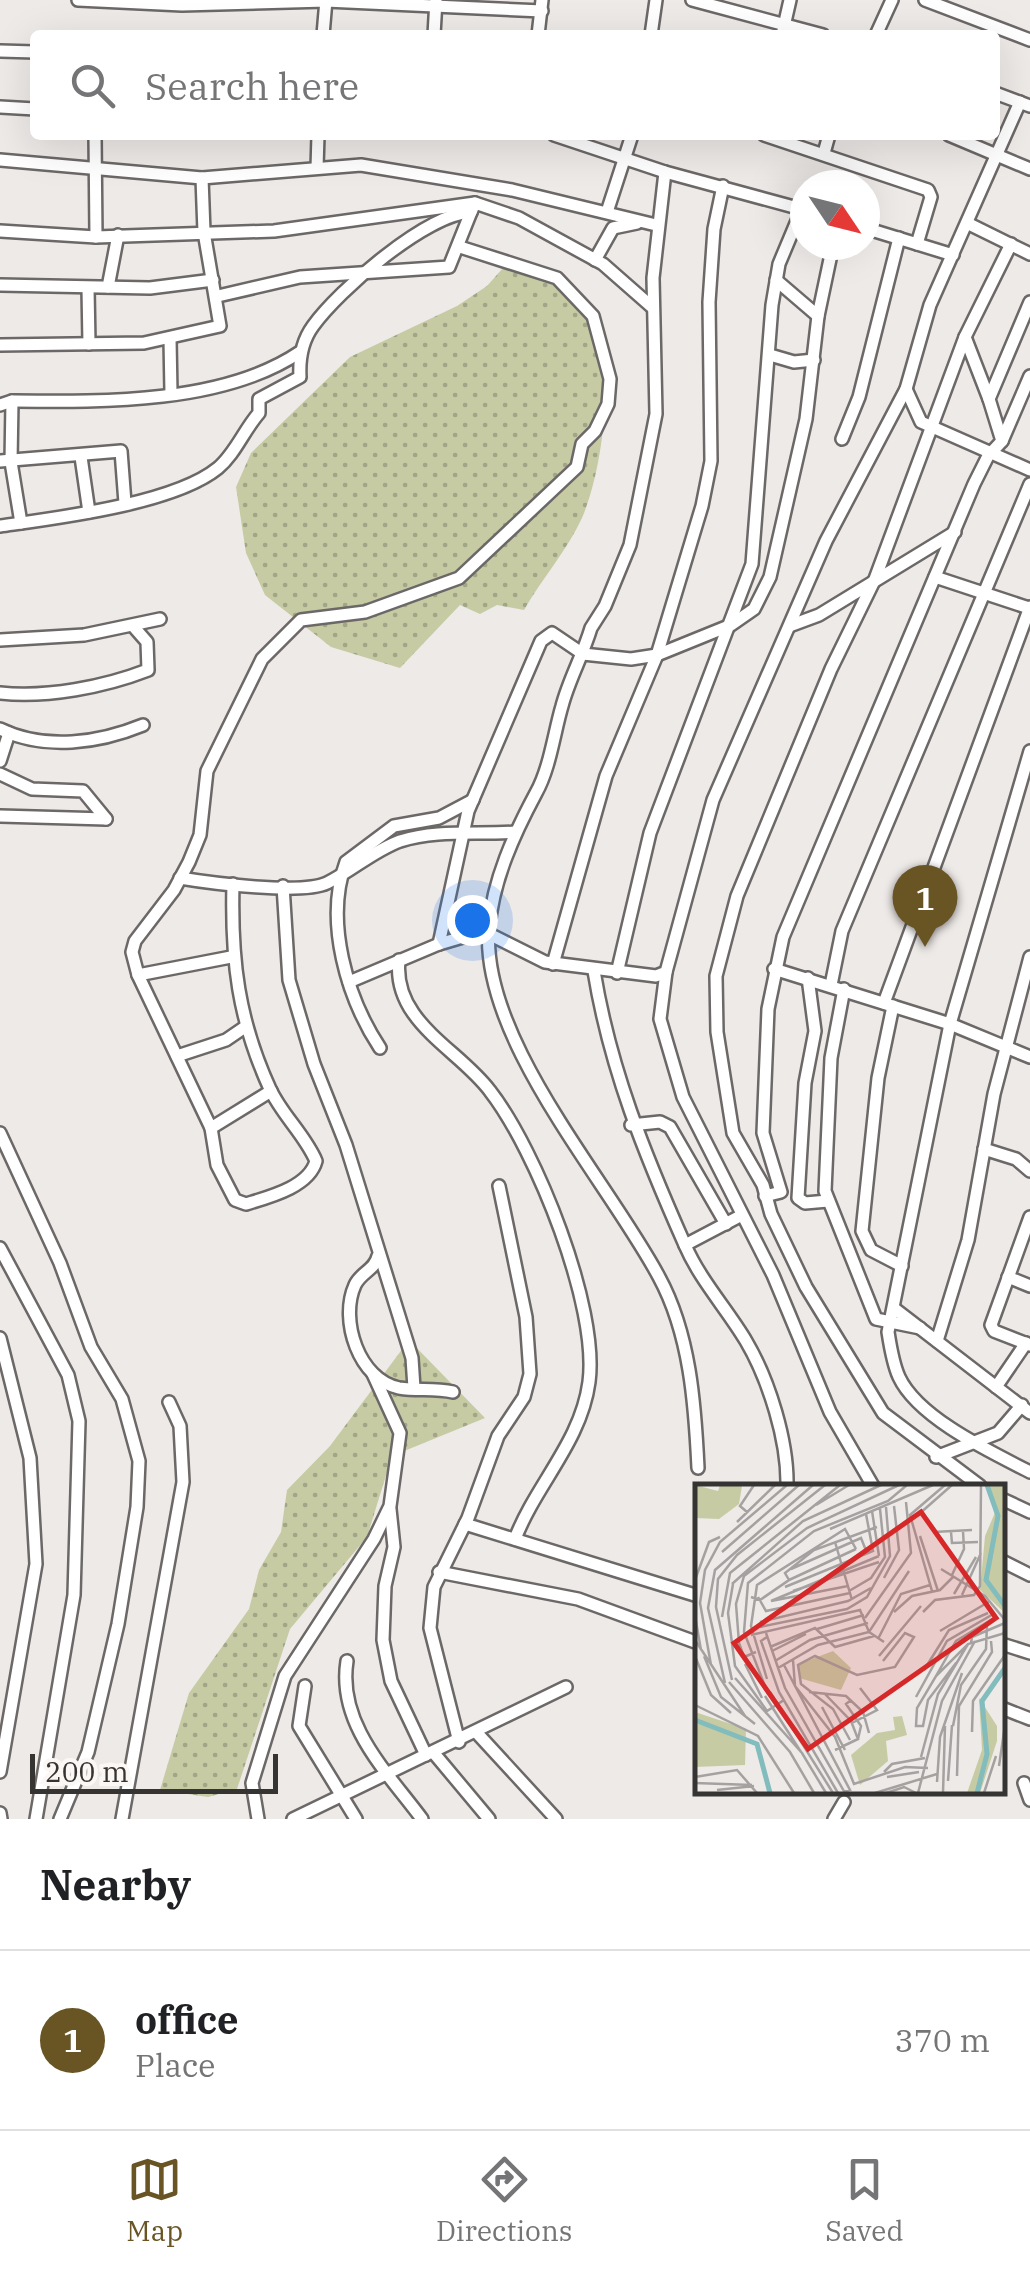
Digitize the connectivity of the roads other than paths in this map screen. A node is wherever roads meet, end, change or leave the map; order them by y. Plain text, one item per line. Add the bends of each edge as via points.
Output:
1 (78, 0) edge
2 (656, 0) edge
3 (692, 0) edge
4 (790, 0) edge
5 (892, 0) edge
6 (925, 0) edge
7 (326, 1) edge
8 (435, 4) edge
9 (542, 6) edge
10 (323, 30) edge
11 (434, 30) edge
12 (652, 30) edge
13 (783, 30) edge
14 (878, 30) edge
15 (1030, 40) edge
16 (0, 51) edge
17 (30, 52) edge
18 (1000, 95) edge
19 (1025, 104) edge
20 (0, 108) edge
21 (30, 110) edge
22 (96, 140) edge
23 (318, 140) edge
24 (569, 140) edge
25 (631, 140) edge
26 (781, 140) edge
27 (828, 140) edge
28 (961, 140) edge
29 (824, 153) junction
30 (999, 154) junction
31 (0, 160) edge
32 (627, 160) junction
33 (317, 168) junction
34 (1030, 169) edge
35 (94, 171) junction
36 (665, 172) junction
37 (202, 178) junction
38 (723, 186) junction
39 (615, 189) junction
40 (790, 206) edge
41 (473, 208) junction
42 (606, 212) junction
43 (622, 216) junction
44 (641, 222) junction
45 (969, 224) junction
46 (656, 225) junction
47 (0, 231) edge
48 (204, 232) junction
49 (880, 232) edge
50 (118, 236) junction
51 (96, 237) junction
52 (899, 238) junction
53 (917, 244) junction
54 (1011, 244) junction
55 (790, 245) edge
56 (460, 248) junction
57 (1030, 254) edge
58 (953, 255) junction
59 (595, 260) junction
60 (830, 260) edge
61 (367, 270) junction
62 (213, 280) junction
63 (776, 280) junction
64 (0, 285) edge
65 (108, 287) junction
66 (88, 288) junction
67 (218, 296) junction
68 (1030, 302) edge
69 (652, 307) junction
70 (818, 316) junction
71 (965, 336) junction
72 (170, 338) junction
73 (89, 344) junction
74 (0, 345) edge
75 (300, 352) junction
76 (770, 356) junction
77 (814, 360) junction
78 (264, 369) junction
79 (1030, 376) edge
80 (906, 389) junction
81 (171, 393) junction
82 (271, 394) junction
83 (988, 399) junction
84 (6, 403) edge
85 (932, 428) junction
86 (842, 439) dead end
87 (1002, 441) junction
88 (991, 452) junction
89 (81, 456) junction
90 (6, 462) edge
91 (1030, 470) edge
92 (1030, 484) edge
93 (125, 503) junction
94 (89, 512) junction
95 (21, 523) junction
96 (0, 526) edge
97 (958, 529) junction
98 (935, 578) junction
99 (875, 579) junction
100 (987, 592) junction
101 (1030, 607) edge
102 (160, 620) dead end
103 (792, 625) junction
104 (133, 626) junction
105 (731, 626) junction
106 (1024, 638) edge
107 (0, 640) edge
108 (583, 654) junction
109 (657, 655) junction
110 (0, 692) edge
111 (144, 725) dead end
112 (5, 731) edge
113 (1030, 751) edge
114 (0, 762) edge
115 (0, 774) edge
116 (473, 800) junction
117 (2, 813) edge
118 (516, 832) junction
119 (464, 837) junction
120 (342, 872) junction
121 (180, 878) junction
122 (232, 884) junction
123 (283, 886) junction
124 (488, 931) junction
125 (439, 944) junction
126 (231, 957) junction
127 (1030, 957) edge
128 (399, 960) junction
129 (553, 964) junction
130 (774, 970) junction
131 (594, 971) junction
132 (666, 972) junction
133 (617, 973) junction
134 (138, 974) junction
135 (808, 978) junction
136 (349, 982) junction
137 (837, 987) junction
138 (889, 1004) junction
139 (950, 1024) junction
140 (246, 1027) junction
141 (380, 1048) dead end
142 (1007, 1048) junction
143 (178, 1056) junction
144 (1030, 1057) edge
145 (271, 1091) junction
146 (632, 1125) junction
147 (212, 1128) junction
148 (0, 1133) edge
149 (984, 1150) junction
150 (1030, 1154) edge
151 (1016, 1159) junction
152 (1030, 1171) edge
153 (498, 1186) dead end
154 (765, 1196) junction
155 (828, 1201) junction
156 (742, 1215) junction
157 (1030, 1216) edge
158 (726, 1224) junction
159 (375, 1242) junction
160 (684, 1245) junction
161 (0, 1248) edge
162 (902, 1266) junction
163 (1008, 1277) junction
164 (1030, 1286) edge
165 (895, 1309) junction
166 (889, 1325) junction
167 (920, 1328) junction
168 (0, 1338) edge
169 (937, 1341) junction
170 (1028, 1344) edge
171 (374, 1374) junction
172 (996, 1387) junction
173 (414, 1388) junction
174 (453, 1392) dead end
175 (169, 1402) dead end
176 (1027, 1413) edge
177 (976, 1443) junction
178 (936, 1457) junction
179 (698, 1468) dead end
180 (1030, 1472) edge
181 (787, 1484) edge
182 (872, 1484) edge
183 (977, 1484) edge
184 (1005, 1500) edge
185 (390, 1506) junction
186 (1030, 1512) edge
187 (465, 1524) junction
188 (515, 1539) junction
189 (1005, 1563) edge
190 (439, 1572) junction
191 (1030, 1575) edge
192 (695, 1595) edge
193 (695, 1642) edge
194 (1005, 1645) edge
195 (1030, 1653) edge
196 (347, 1661) dead end
197 (305, 1686) dead end
198 (566, 1687) dead end
199 (1005, 1709) edge
200 (1030, 1719) edge
201 (477, 1732) junction
202 (2, 1738) edge
203 (459, 1742) junction
204 (430, 1754) junction
205 (0, 1772) edge
206 (387, 1772) junction
207 (1024, 1783) dead end
208 (340, 1796) junction
209 (1030, 1800) edge
210 (844, 1802) dead end
211 (36, 1819) edge
212 (60, 1819) edge
213 (122, 1819) edge
214 (258, 1819) edge
215 (293, 1819) edge
216 (356, 1819) edge
217 (422, 1819) edge
218 (489, 1819) edge
219 (556, 1819) edge
220 (834, 1819) edge

1 - 7 street
2 - 12 street
3 - 13 street
4 - 13 street
5 - 14 street
6 - 15 street
7 - 8 street
7 - 10 street
8 - 9 street
8 - 11 street
16 - 17 street
18 - 19 street
19 - 30 street
20 - 21 street
22 - 35 street
23 - 33 street
24 - 32 street
25 - 32 street
26 - 29 street
27 - 29 street
28 - 30 street
29 - 53 street via 928,190
30 - 34 street
30 - 45 street
31 - 35 street
32 - 36 street
32 - 39 street
33 - 37 street
33 - 42 street via 361,165 424,173
35 - 37 street
35 - 51 street
36 - 38 street
36 - 46 street
37 - 48 street
38 - 40 street
38 - 109 street via 709,302 710,466
39 - 42 street
39 - 43 street
41 - 48 street
41 - 56 street
41 - 59 street via 509,212
41 - 61 street via 438,221
42 - 43 street
43 - 44 street
44 - 46 street
44 - 59 street via 613,228
45 - 54 street
45 - 58 street
46 - 69 street
47 - 51 street
48 - 50 street
48 - 62 street
49 - 52 street
50 - 51 street
50 - 65 street
52 - 53 street
52 - 86 street
53 - 58 street
54 - 57 street
54 - 71 street
55 - 63 street
56 - 61 street via 447,268
56 - 121 street via 557,278 586,306 605,354 607,408 582,444 576,466 458,578 364,612 302,620 262,658 207,771 200,835
58 - 80 street via 930,305
59 - 69 street
60 - 70 street
61 - 67 street
61 - 75 street via 313,326
62 - 65 street
62 - 67 street
63 - 70 street
63 - 76 street
64 - 66 street
65 - 66 street
66 - 73 street
67 - 72 street via 222,324
68 - 83 street
69 - 108 street via 658,401 632,536
70 - 77 street
71 - 83 street
71 - 85 street
72 - 73 street
72 - 81 street
73 - 74 street
75 - 78 street
75 - 82 street via 300,378
76 - 77 street
76 - 105 street via 753,560
77 - 105 street via 770,577 754,609
78 - 81 street via 192,394
78 - 82 street
79 - 87 street
80 - 85 street via 916,417
80 - 103 street via 826,541
81 - 84 street via 128,402
82 - 93 street via 258,399 259,413 210,474
83 - 87 street
84 - 90 street
85 - 88 street
85 - 99 street
87 - 88 street
88 - 91 street
88 - 97 street
89 - 90 street
89 - 93 street via 123,451
89 - 94 street
90 - 95 street
92 - 100 street
93 - 94 street
94 - 95 street
95 - 96 street
97 - 98 street
97 - 99 street
98 - 100 street
98 - 130 street via 794,904
99 - 103 street
99 - 154 street via 751,862 716,970 717,1032 732,1130
100 - 101 street
100 - 137 street via 842,931
101 - 106 street
102 - 104 street
103 - 132 street via 708,815
104 - 107 street
104 - 110 street via 147,642 148,670 96,687
105 - 109 street
105 - 133 street via 650,833
106 - 138 street
108 - 109 street
108 - 116 street via 556,634 541,642
108 - 118 street
109 - 129 street via 606,776
111 - 112 street via 96,741 49,741
112 - 114 street
113 - 139 street
115 - 117 street via 32,789 86,792 106,818
116 - 119 street
116 - 120 street via 439,818 388,830 350,856
118 - 119 street
118 - 124 street
119 - 120 street via 444,832 384,846
119 - 125 street
120 - 123 street via 322,885
120 - 136 street via 339,928
121 - 122 street
121 - 134 street via 135,941
122 - 123 street
122 - 126 street
123 - 159 street via 289,980
124 - 125 street
124 - 129 street
124 - 179 street via 500,997 522,1054 661,1280 687,1362
125 - 128 street
126 - 134 street
126 - 140 street
127 - 142 street
128 - 136 street
128 - 188 street via 414,1017 490,1090 527,1156 570,1254 583,1313 590,1370 579,1422
129 - 131 street
130 - 135 street
130 - 154 street via 763,1133 781,1192
131 - 133 street
131 - 146 street via 608,1049
132 - 133 street
132 - 156 street via 660,1004 664,1041 687,1108
134 - 143 street
135 - 137 street
135 - 155 street via 815,1031 798,1198
136 - 141 street
137 - 138 street
137 - 155 street via 824,1175
138 - 139 street
138 - 162 street via 862,1222 866,1245
139 - 142 street
139 - 162 street
140 - 143 street
140 - 145 street
142 - 144 street
142 - 149 street
143 - 147 street
145 - 147 street
145 - 147 street via 316,1161 284,1191 246,1204 235,1200 218,1165
146 - 158 street via 670,1127
146 - 160 street
148 - 212 street via 92,1347 122,1400 139,1461 118,1624 88,1752
149 - 151 street
149 - 169 street via 968,1240
150 - 151 street
151 - 152 street
153 - 187 street via 526,1317 530,1374
154 - 178 street via 806,1287 874,1400
155 - 166 street via 875,1317
156 - 158 street
156 - 182 street via 830,1412
157 - 163 street
158 - 160 street
159 - 171 street via 378,1260 356,1283 349,1306 350,1329
159 - 173 street via 412,1358
160 - 181 street via 754,1357 772,1406
161 - 211 street via 68,1375 79,1420 74,1595
162 - 165 street
163 - 164 street
163 - 170 street via 992,1328
165 - 166 street
165 - 167 street
166 - 167 street
166 - 177 street via 901,1381
167 - 169 street
168 - 202 street via 30,1458 36,1564
169 - 172 street
170 - 172 street
171 - 173 street
171 - 185 street via 400,1433
172 - 176 street
173 - 174 street
175 - 213 street via 180,1426 183,1482
176 - 177 street
177 - 178 street
177 - 180 street
178 - 183 street
184 - 186 street
185 - 204 street via 394,1547 383,1640 392,1681
185 - 214 street via 285,1676 252,1782
187 - 188 street
187 - 190 street
188 - 192 street
189 - 191 street
190 - 193 street via 578,1599
190 - 203 street via 430,1628
194 - 195 street
196 - 206 street via 352,1718
197 - 208 street via 299,1726
198 - 201 street
199 - 200 street
201 - 203 street
201 - 219 street
202 - 205 street
203 - 204 street
204 - 206 street
204 - 218 street
206 - 208 street
206 - 217 street
207 - 209 street
208 - 215 street
208 - 216 street
210 - 220 street

